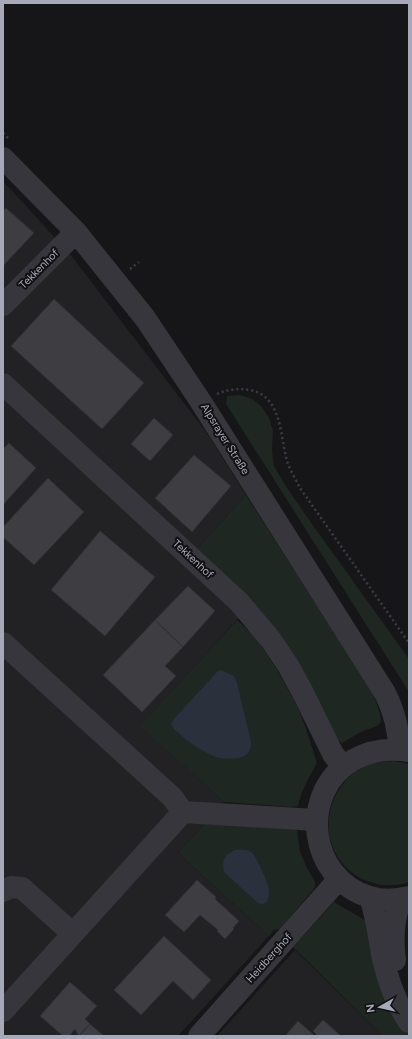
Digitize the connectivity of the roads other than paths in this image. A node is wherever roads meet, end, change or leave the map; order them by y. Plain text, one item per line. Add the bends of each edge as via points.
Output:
1 (3, 158) edge
2 (76, 232) junction
3 (3, 305) edge
4 (3, 384) edge
5 (3, 643) edge
6 (404, 750) edge
7 (343, 767) junction
8 (183, 812) junction
9 (316, 820) junction
10 (339, 879) junction
11 (3, 891) edge
12 (370, 897) junction
13 (405, 898) edge
14 (74, 934) junction
15 (409, 1002) edge
16 (3, 1011) edge
17 (409, 1022) edge
18 (199, 1036) edge

1 - 2 street, Alpsrayer Straße
2 - 3 street, Tekkenhof
2 - 6 street, Alpsrayer Straße via 145,318 201,402 385,693 396,718
4 - 7 street, Tekkenhof via 239,602 271,640 289,667 333,754
5 - 8 street via 172,797
6 - 7 street, Alpsrayer Straße via 386,749 373,752 360,756
7 - 9 street, Alpsrayer Straße via 322,794
8 - 9 street
8 - 14 street
9 - 10 street, Alpsrayer Straße via 320,849
10 - 12 street, Alpsrayer Straße via 357,892
10 - 18 street, Heidberghof
11 - 14 street via 11,887 22,888
12 - 13 street, Alpsrayer Straße
12 - 17 street via 388,976
13 - 15 street, Alpsrayer Straße via 396,910 393,938 397,971
14 - 16 street

